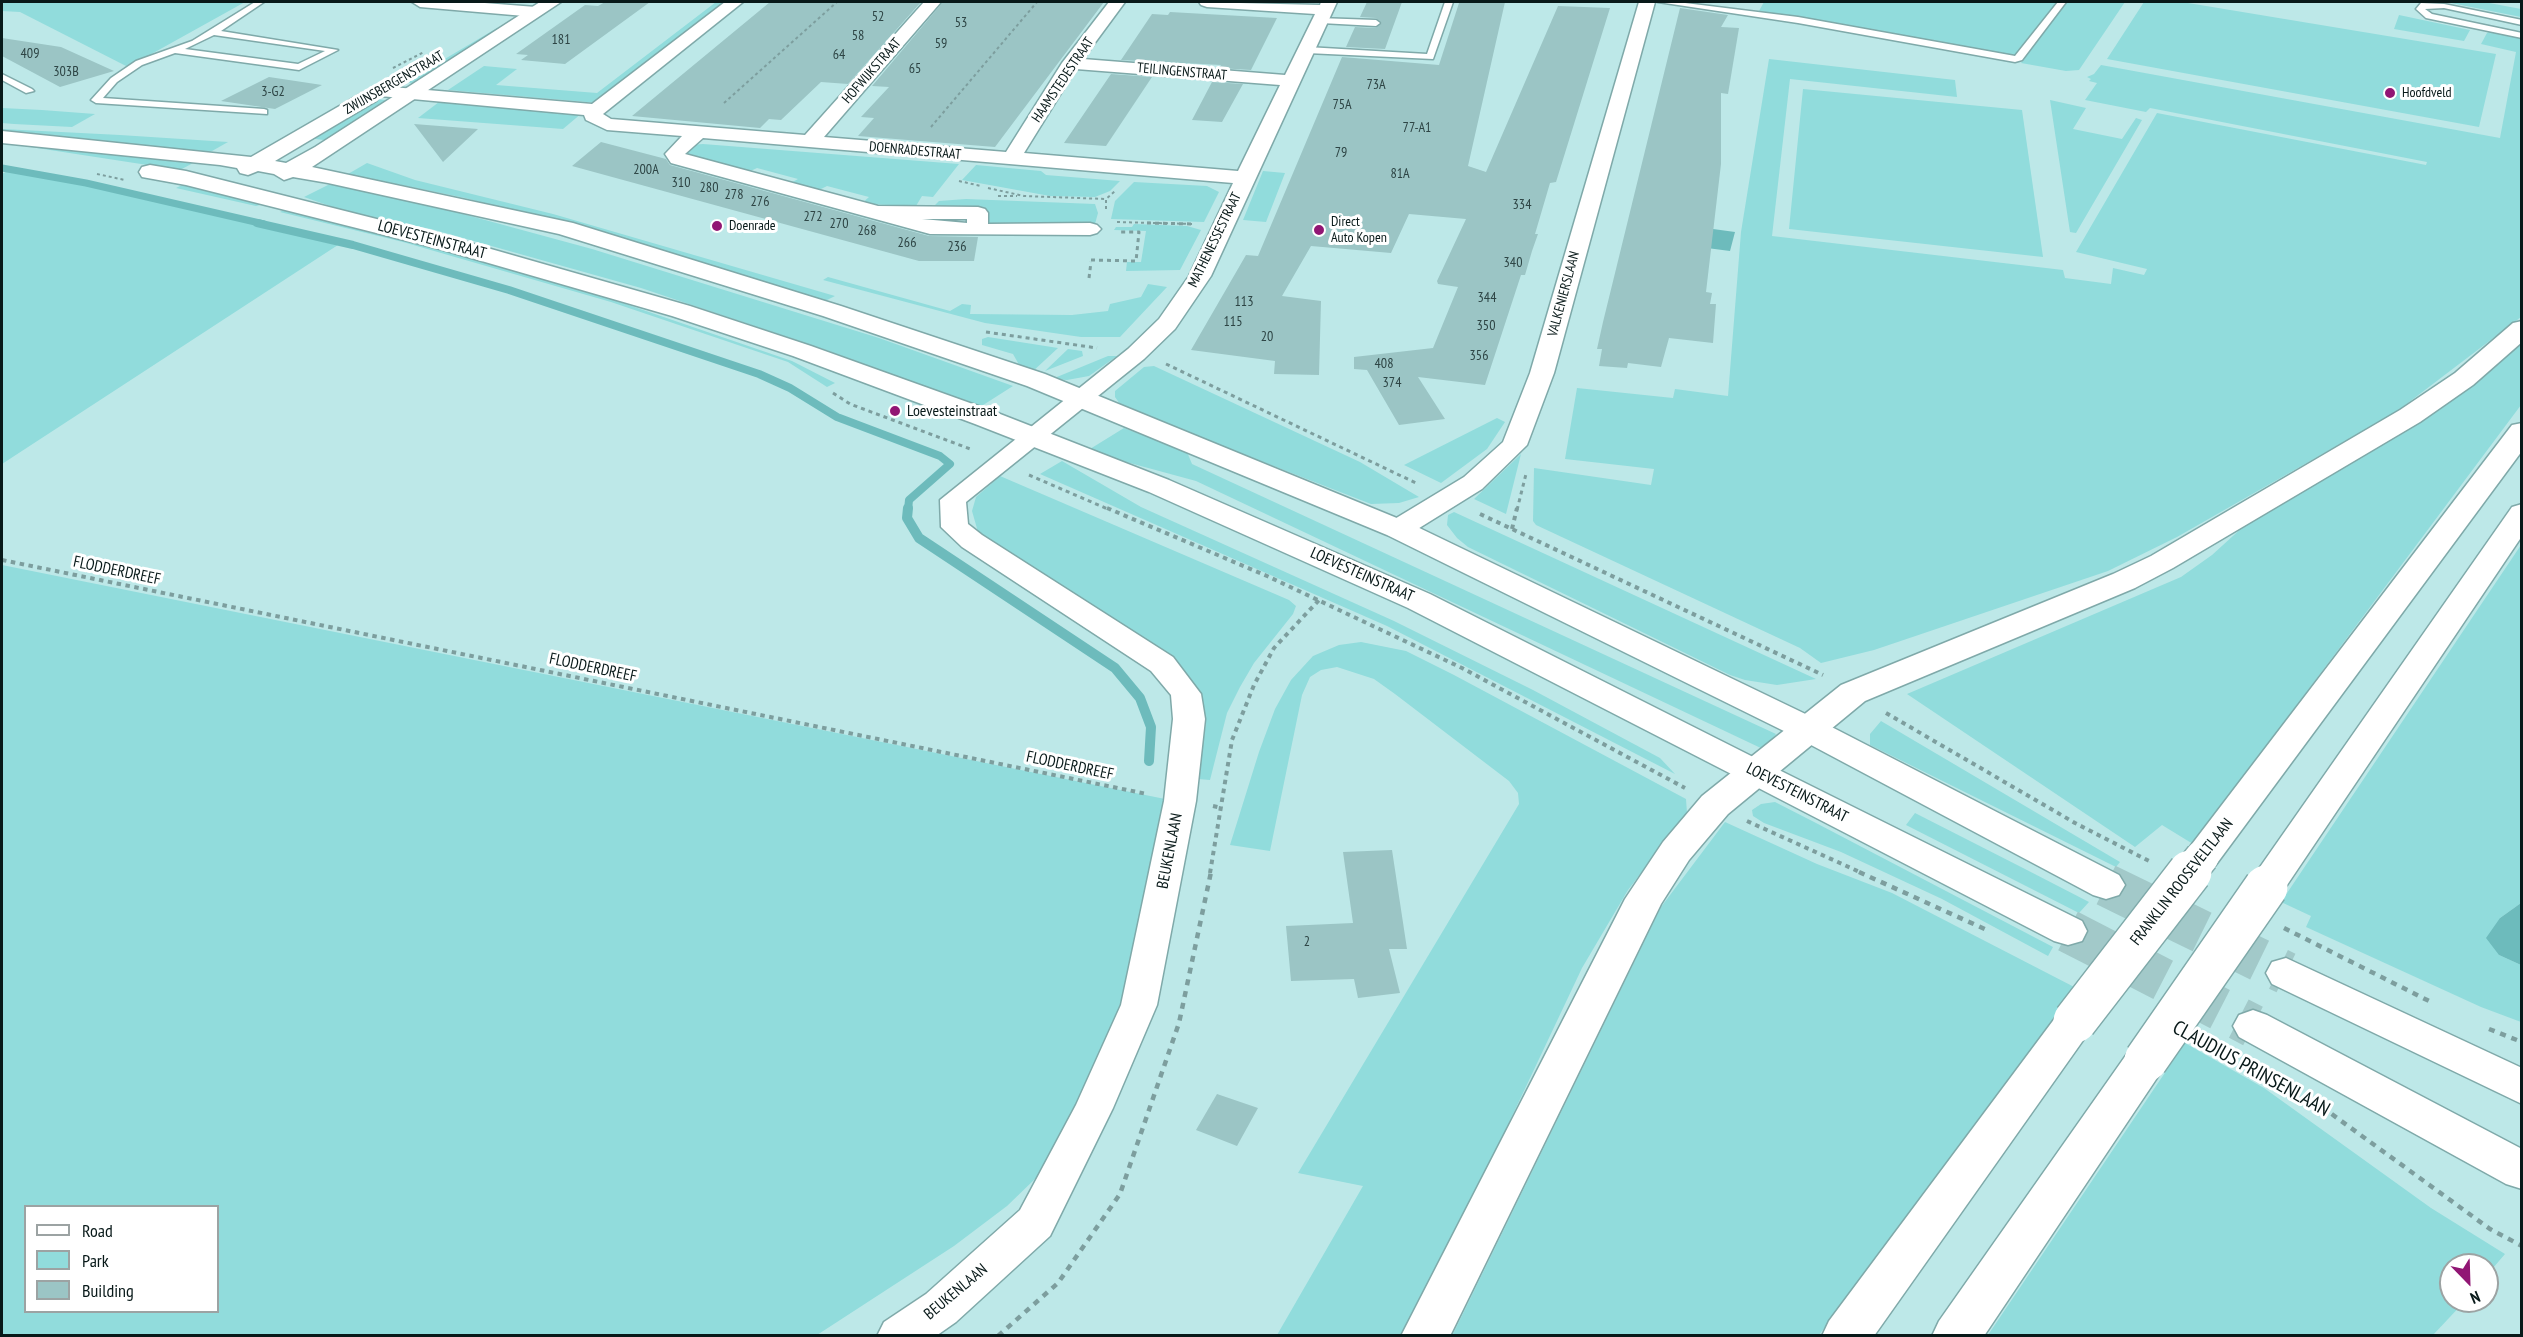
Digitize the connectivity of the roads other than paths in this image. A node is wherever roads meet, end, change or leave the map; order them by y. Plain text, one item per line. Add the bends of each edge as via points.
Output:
1 (260, 2) edge
2 (420, 2) edge
3 (735, 2) edge
4 (933, 2) edge
5 (1117, 2) edge
6 (1207, 2) edge
7 (1449, 2) edge
8 (1647, 2) edge
9 (1662, 2) edge
10 (2062, 2) edge
11 (2430, 3) edge
12 (489, 5) edge
13 (536, 7) edge
14 (1325, 10) edge
15 (1376, 23) dead end
16 (2522, 23) edge
17 (213, 32) junction
18 (2522, 36) edge
19 (174, 50) junction
20 (1307, 50) junction
21 (1071, 63) junction
22 (2, 77) edge
23 (1292, 81) junction
24 (28, 91) dead end
25 (380, 91) junction
26 (411, 94) junction
27 (596, 110) junction
28 (264, 112) dead end
29 (699, 132) junction
30 (2, 137) edge
31 (810, 141) junction
32 (2, 152) edge
33 (1011, 159) junction
34 (252, 164) junction
35 (292, 170) junction
36 (1246, 178) junction
37 (234, 190) junction
38 (1098, 225) road end
39 (2522, 328) edge
40 (1080, 399) junction
41 (2522, 431) edge
42 (1033, 437) junction
43 (2522, 513) edge
44 (1398, 529) junction
45 (1808, 729) junction
46 (1755, 772) junction
47 (2106, 885) tunnel mouth
48 (2068, 931) tunnel mouth
49 (2286, 973) tunnel mouth
50 (2247, 1044) tunnel mouth
51 (2522, 1087) edge
52 (2522, 1171) edge
53 (899, 1335) edge
54 (1425, 1335) edge
55 (1846, 1335) edge
56 (1956, 1335) edge

1 - 17 lane
2 - 12 street
3 - 27 street
4 - 31 street, HOFWIJKSTRAAT
5 - 21 street, HAAMSTEDESTRAAT
6 - 14 street
7 - 20 lane via 1430,57
8 - 44 street, VALKENIERSLAAN via 1542,373 1514,445 1473,483
9 - 10 lane via 1798,20 2015,59
11 - 16 lane
11 - 18 lane via 2421,6 2421,12
12 - 13 street
13 - 25 street, ZWIJNSBERGENSTRAAT
13 - 26 street, ZWIJNSBERGENSTRAAT
14 - 15 lane
14 - 20 street, MATHENESSESTRAAT
17 - 19 lane
17 - 19 lane via 334,50 299,67
19 - 28 lane via 139,63 114,80 96,100
20 - 23 street, MATHENESSESTRAAT
21 - 23 street, TEILINGENSTRAAT
21 - 33 street, HAAMSTEDESTRAAT
22 - 24 lane
23 - 36 street, MATHENESSESTRAAT
25 - 26 street
25 - 34 street, ZWIJNSBERGENSTRAAT
26 - 27 street
26 - 35 street, ZWIJNSBERGENSTRAAT
27 - 29 street, DOENRADESTRAAT via 593,116 607,124
29 - 31 street, DOENRADESTRAAT
29 - 38 street via 679,148 675,154 678,159 878,212 978,213 976,230
30 - 34 street
31 - 33 street, DOENRADESTRAAT
32 - 37 street, LOEVESTEINSTRAAT via 167,174
33 - 36 street, DOENRADESTRAAT
34 - 35 street
34 - 37 street
35 - 37 street
35 - 40 street via 565,228 832,311 1036,380
36 - 40 street, MATHENESSESTRAAT via 1200,276 1167,324
37 - 42 street, LOEVESTEINSTRAAT via 448,244 681,311
39 - 45 street via 2464,379 2410,416 2162,562 1853,693
40 - 42 street, MATHENESSESTRAAT
40 - 44 street
41 - 55 street, FRANKLIN ROOSEVELTLAAN, bridge via 2075,1021
42 - 46 street, LOEVESTEINSTRAAT via 1169,490 1419,601
42 - 53 street, BEUKENLAAN via 953,500 955,527 972,542 1028,574 1162,664 1186,694 1189,719 1180,801 1139,1005 1094,1108 1035,1223 941,1308
43 - 56 street, bridge
44 - 45 street
45 - 46 street
45 - 47 street
46 - 48 street, LOEVESTEINSTRAAT
46 - 54 street via 1708,812 1644,899
49 - 51 street
50 - 52 street

